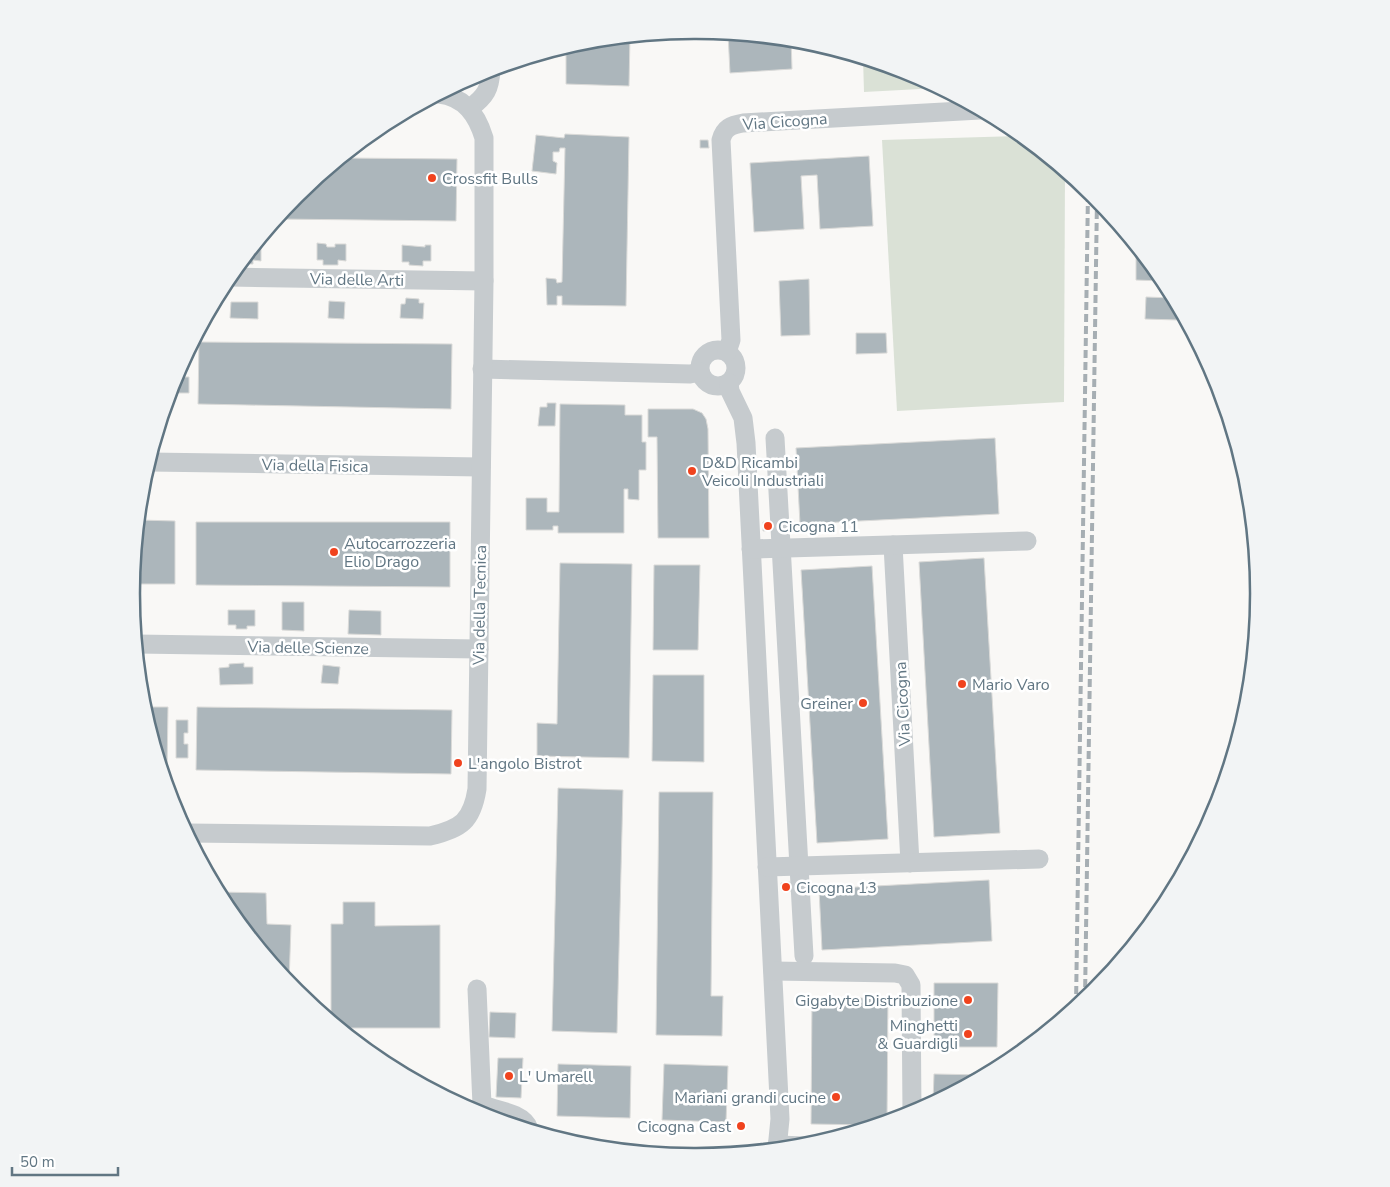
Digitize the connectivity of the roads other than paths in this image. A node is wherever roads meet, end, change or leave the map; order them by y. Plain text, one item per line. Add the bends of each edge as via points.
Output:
1 (490, 78) edge
2 (449, 96) edge
3 (470, 108) junction
4 (968, 111) edge
5 (240, 277) edge
6 (484, 281) junction
7 (727, 352) junction
8 (482, 369) junction
9 (700, 372) junction
10 (729, 383) junction
11 (775, 438) dead end
12 (156, 462) edge
13 (481, 467) junction
14 (1027, 541) dead end
15 (893, 545) junction
16 (781, 548) junction
17 (751, 549) junction
18 (143, 644) edge
19 (479, 650) junction
20 (195, 834) edge
21 (1039, 859) dead end
22 (910, 863) junction
23 (799, 866) junction
24 (767, 867) junction
25 (804, 956) dead end
26 (773, 971) junction
27 (476, 989) dead end
28 (912, 1104) edge
29 (523, 1121) edge
30 (778, 1142) edge

1 - 3 street via 486,93
2 - 3 street
3 - 6 street, Via della Tecnica via 480,123 484,138
4 - 7 street, Via Cicogna via 743,122 726,129 721,140 731,340
5 - 6 street, Via delle Arti
6 - 8 street, Via della Tecnica
7 - 9 street via 715,350 705,356 701,360
7 - 10 street, Via Cicogna via 736,367
8 - 9 street
8 - 13 street, Via della Tecnica
9 - 10 street via 711,386
10 - 17 street via 743,418
11 - 16 street
12 - 13 street, Via della Fisica
13 - 19 street, Via della Tecnica
14 - 15 street
15 - 16 street
15 - 22 street, Via Cicogna
16 - 17 street
16 - 23 street
17 - 24 street
18 - 19 street, Via delle Scienze
19 - 20 street, Via della Tecnica via 477,789 472,812 465,822 430,836
21 - 22 street
22 - 23 street
23 - 24 street
23 - 25 street
24 - 26 street
26 - 28 street via 905,975 912,986
26 - 30 street via 780,1119
27 - 29 street via 482,1105 518,1116

